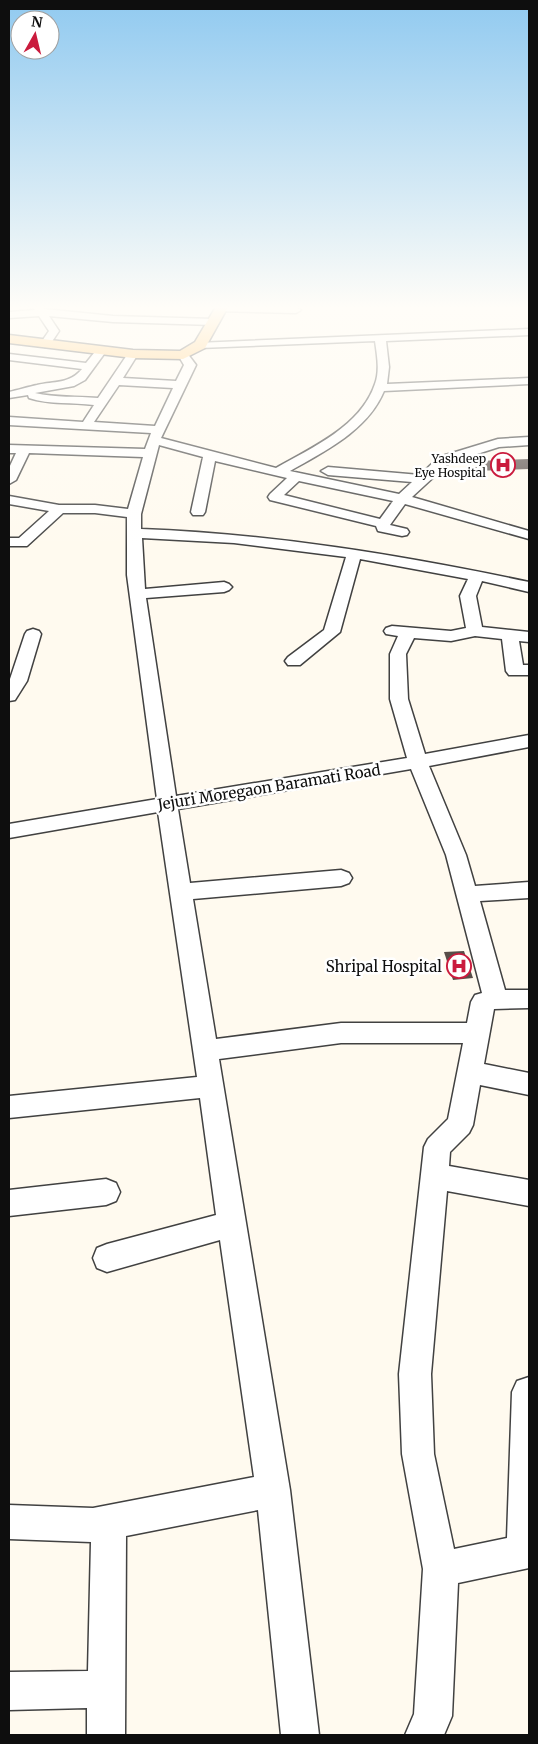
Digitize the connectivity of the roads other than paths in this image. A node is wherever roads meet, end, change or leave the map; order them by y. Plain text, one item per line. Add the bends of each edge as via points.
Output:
1 (51, 386) edge
2 (112, 386) edge
3 (179, 386) edge
4 (414, 386) edge
5 (380, 388) joint
6 (23, 394) junction
7 (9, 395) edge
8 (25, 406) dead end
9 (99, 407) junction
10 (9, 421) edge
11 (86, 426) junction
12 (154, 441) junction
13 (529, 441) edge
14 (9, 449) edge
15 (25, 450) junction
16 (210, 456) junction
17 (328, 471) dead end
18 (278, 472) junction
19 (296, 476) junction
20 (425, 479) junction
21 (9, 480) edge
22 (9, 500) edge
23 (402, 500) junction
24 (59, 508) junction
25 (198, 512) dead end
26 (134, 523) junction
27 (383, 524) junction
28 (402, 532) dead end
29 (529, 536) edge
30 (9, 542) edge
31 (354, 554) junction
32 (476, 577) junction
33 (224, 587) dead end
34 (529, 587) edge
35 (138, 594) junction
36 (475, 631) junction
37 (33, 634) dead end
38 (510, 635) junction
39 (529, 637) edge
40 (294, 662) dead end
41 (529, 670) edge
42 (9, 696) edge
43 (529, 741) edge
44 (418, 763) junction
45 (167, 803) junction
46 (9, 831) edge
47 (341, 878) dead end
48 (529, 890) edge
49 (181, 892) junction
50 (467, 894) junction
51 (496, 999) junction
52 (529, 999) edge
53 (477, 1033) junction
54 (205, 1051) junction
55 (470, 1072) junction
56 (529, 1084) edge
57 (210, 1086) junction
58 (9, 1106) edge
59 (434, 1176) junction
60 (106, 1192) dead end
61 (529, 1193) edge
62 (9, 1202) edge
63 (231, 1224) junction
64 (107, 1258) dead end
65 (528, 1392) dead end
66 (273, 1490) junction
67 (9, 1522) edge
68 (109, 1522) junction
69 (527, 1551) edge
70 (441, 1570) junction
71 (106, 1690) junction
72 (9, 1691) edge
73 (106, 1735) edge
74 (300, 1735) edge
75 (424, 1735) edge

1 - 6 street
2 - 9 street
3 - 12 street
4 - 5 street
5 - 18 street via 371,407 342,433
6 - 7 street
6 - 9 street via 46,400 76,399
8 - 9 street
9 - 11 street
10 - 11 street
11 - 12 street
12 - 15 street
12 - 16 street
12 - 26 street
13 - 20 street via 498,443 444,460
14 - 15 street
15 - 21 street
16 - 18 street
16 - 25 street
17 - 20 street
18 - 19 street
19 - 23 street
19 - 27 street via 275,497
20 - 23 street
22 - 24 street
23 - 27 street
23 - 29 street
24 - 26 street via 96,509
24 - 30 street via 22,542
26 - 31 street
26 - 35 street
27 - 28 street via 383,528
31 - 32 street
31 - 40 street via 332,632
32 - 34 street
32 - 36 street via 468,596
33 - 35 street
35 - 45 street
36 - 38 street
36 - 44 street via 451,636 400,632 399,699
37 - 42 street via 18,681
38 - 39 street
38 - 41 street via 515,671
43 - 44 street, Jejuri Moregaon Baramati Road
44 - 45 street, Jejuri Moregaon Baramati Road
44 - 50 street via 456,855
45 - 46 street, Jejuri Moregaon Baramati Road
45 - 49 street
47 - 49 street
48 - 50 street
49 - 54 street
50 - 51 street
51 - 52 street
51 - 53 street via 483,1002
53 - 54 street via 341,1033
53 - 55 street
54 - 57 street
55 - 56 street
55 - 59 street via 460,1125 437,1147
57 - 58 street
57 - 63 street
59 - 61 street
59 - 70 street via 415,1374 418,1454
60 - 62 street
63 - 64 street
63 - 66 street
65 - 69 street
66 - 68 street
66 - 74 street
67 - 68 street via 93,1525
68 - 71 street
69 - 70 street
70 - 75 street via 433,1716
71 - 72 street
71 - 73 street

